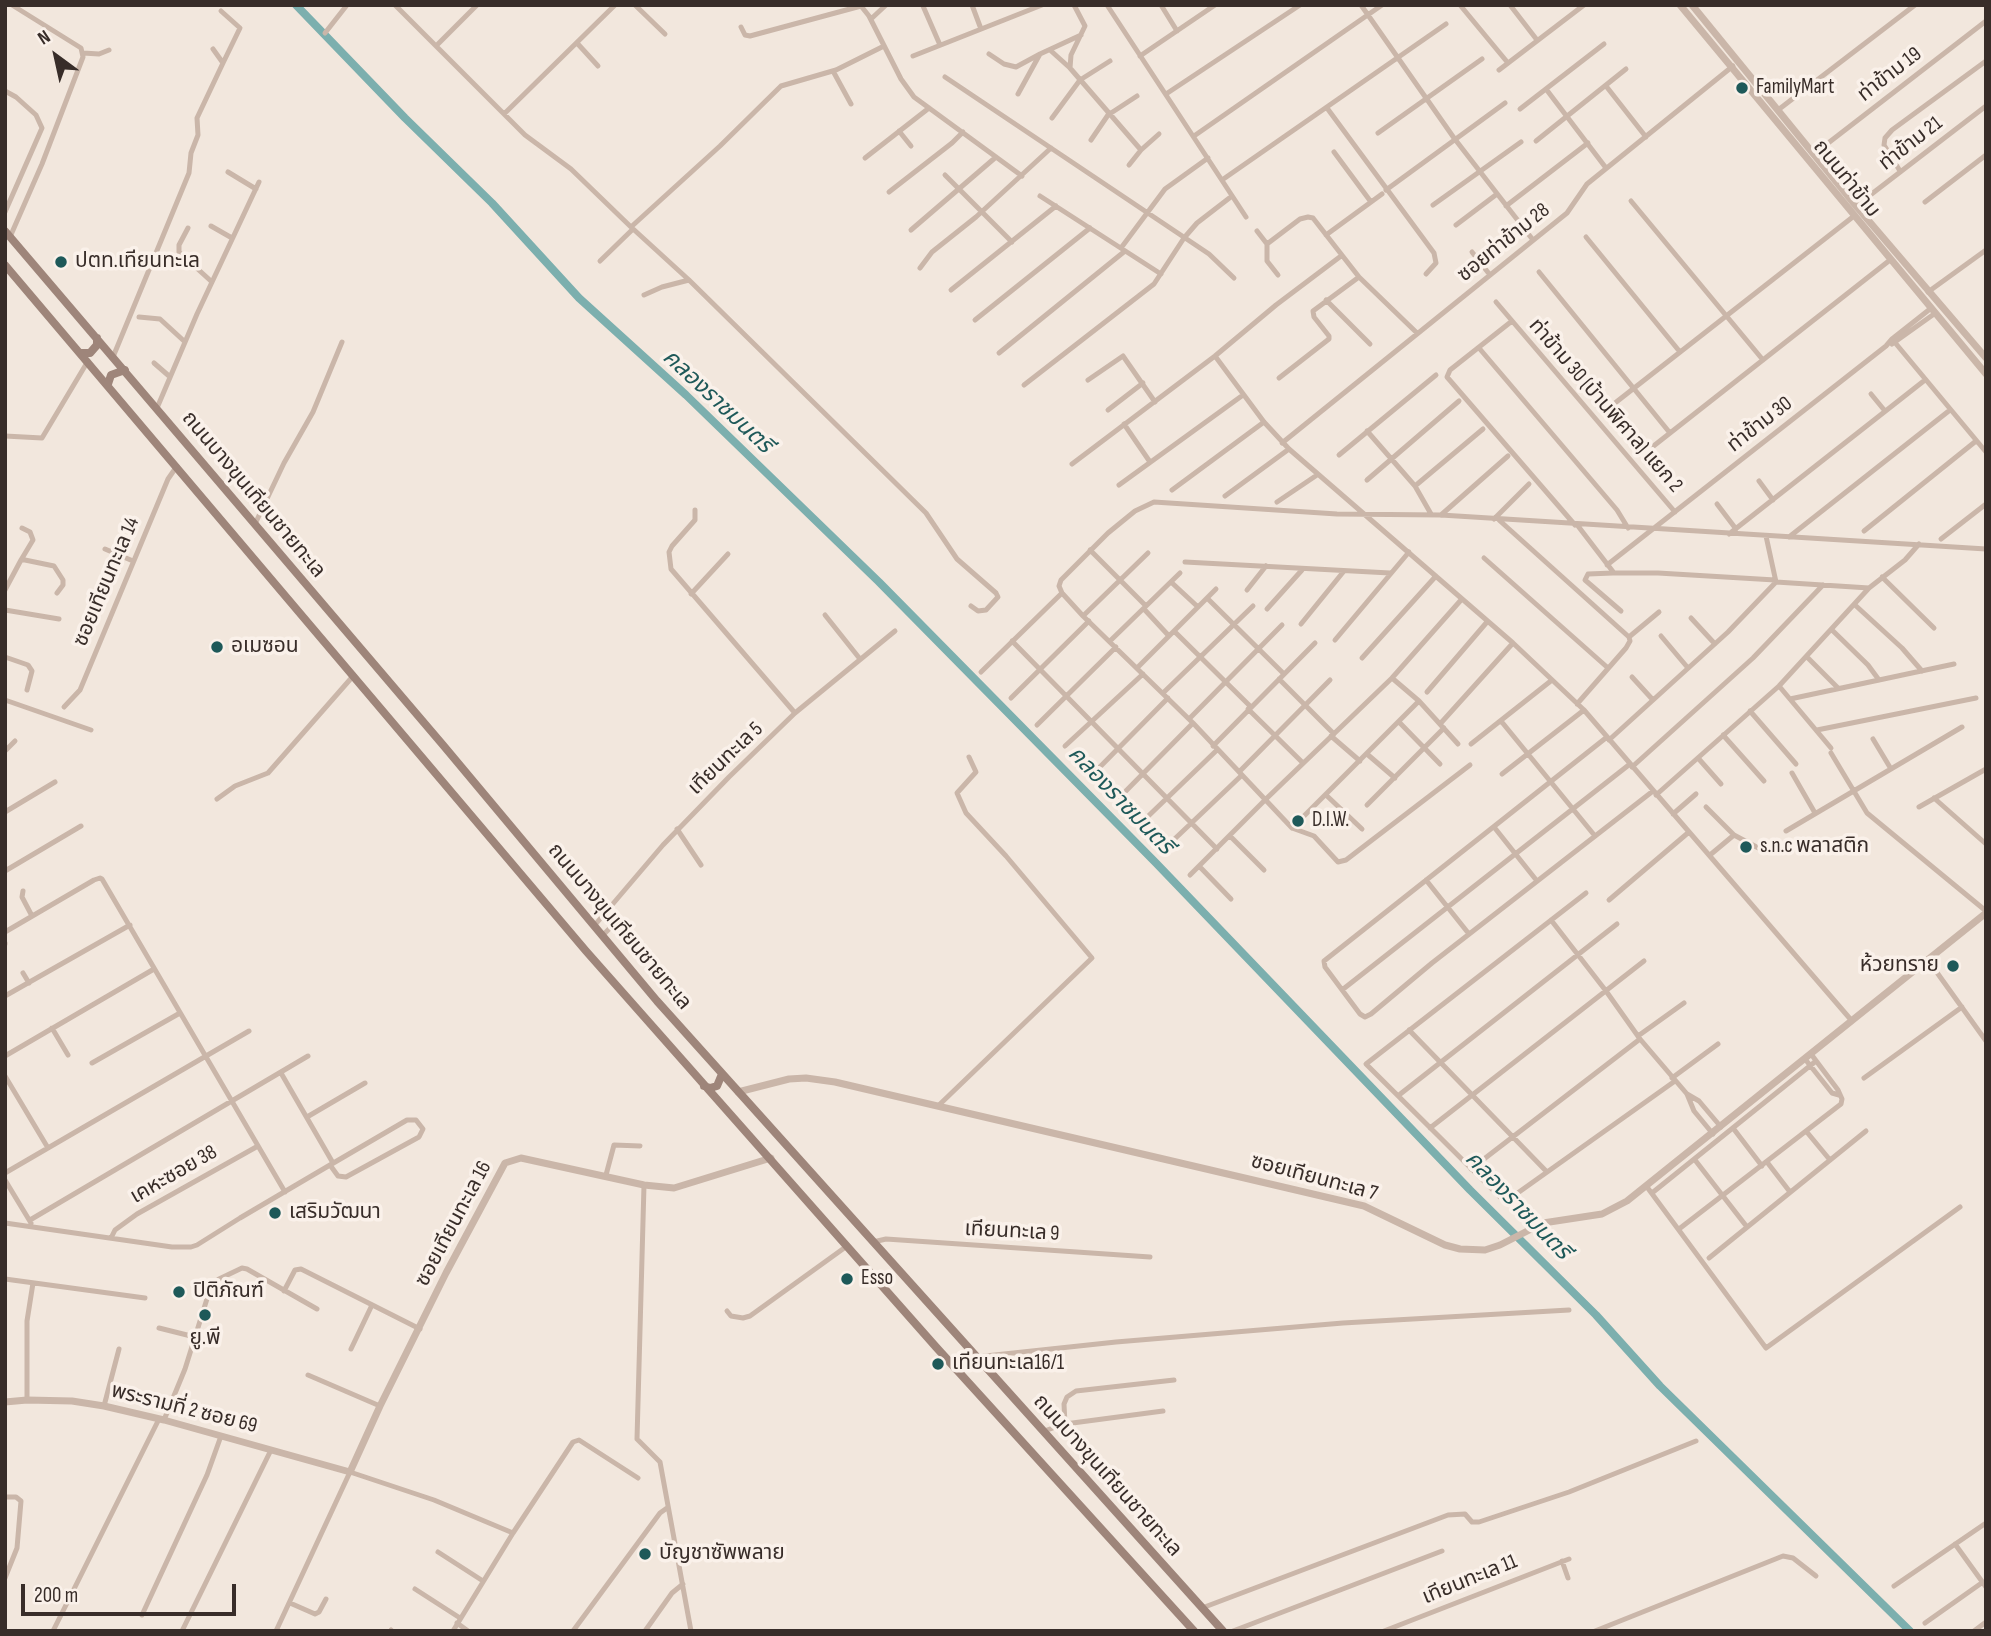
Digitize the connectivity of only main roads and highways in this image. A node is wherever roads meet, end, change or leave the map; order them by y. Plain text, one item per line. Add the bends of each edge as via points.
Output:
1 (8, 234) edge
2 (5, 265) edge
3 (97, 338) junction
4 (80, 354) junction
5 (125, 370) junction
6 (108, 384) junction
7 (722, 1074) junction
8 (704, 1086) junction
9 (1194, 1631) edge
10 (1223, 1631) edge

1 - 3 main road, ถนนบางขุนเทียนชายทะเล
2 - 4 main road, ถนนบางขุนเทียนชายทะเล
3 - 4 main road via 90,353
3 - 5 main road, ถนนบางขุนเทียนชายทะเล
4 - 6 main road, ถนนบางขุนเทียนชายทะเล
5 - 6 main road via 111,374
5 - 7 main road, ถนนบางขุนเทียนชายทะเล
6 - 8 main road, ถนนบางขุนเทียนชายทะเล
7 - 8 main road via 717,1086
7 - 10 main road, ถนนบางขุนเทียนชายทะเล
8 - 9 main road, ถนนบางขุนเทียนชายทะเล

